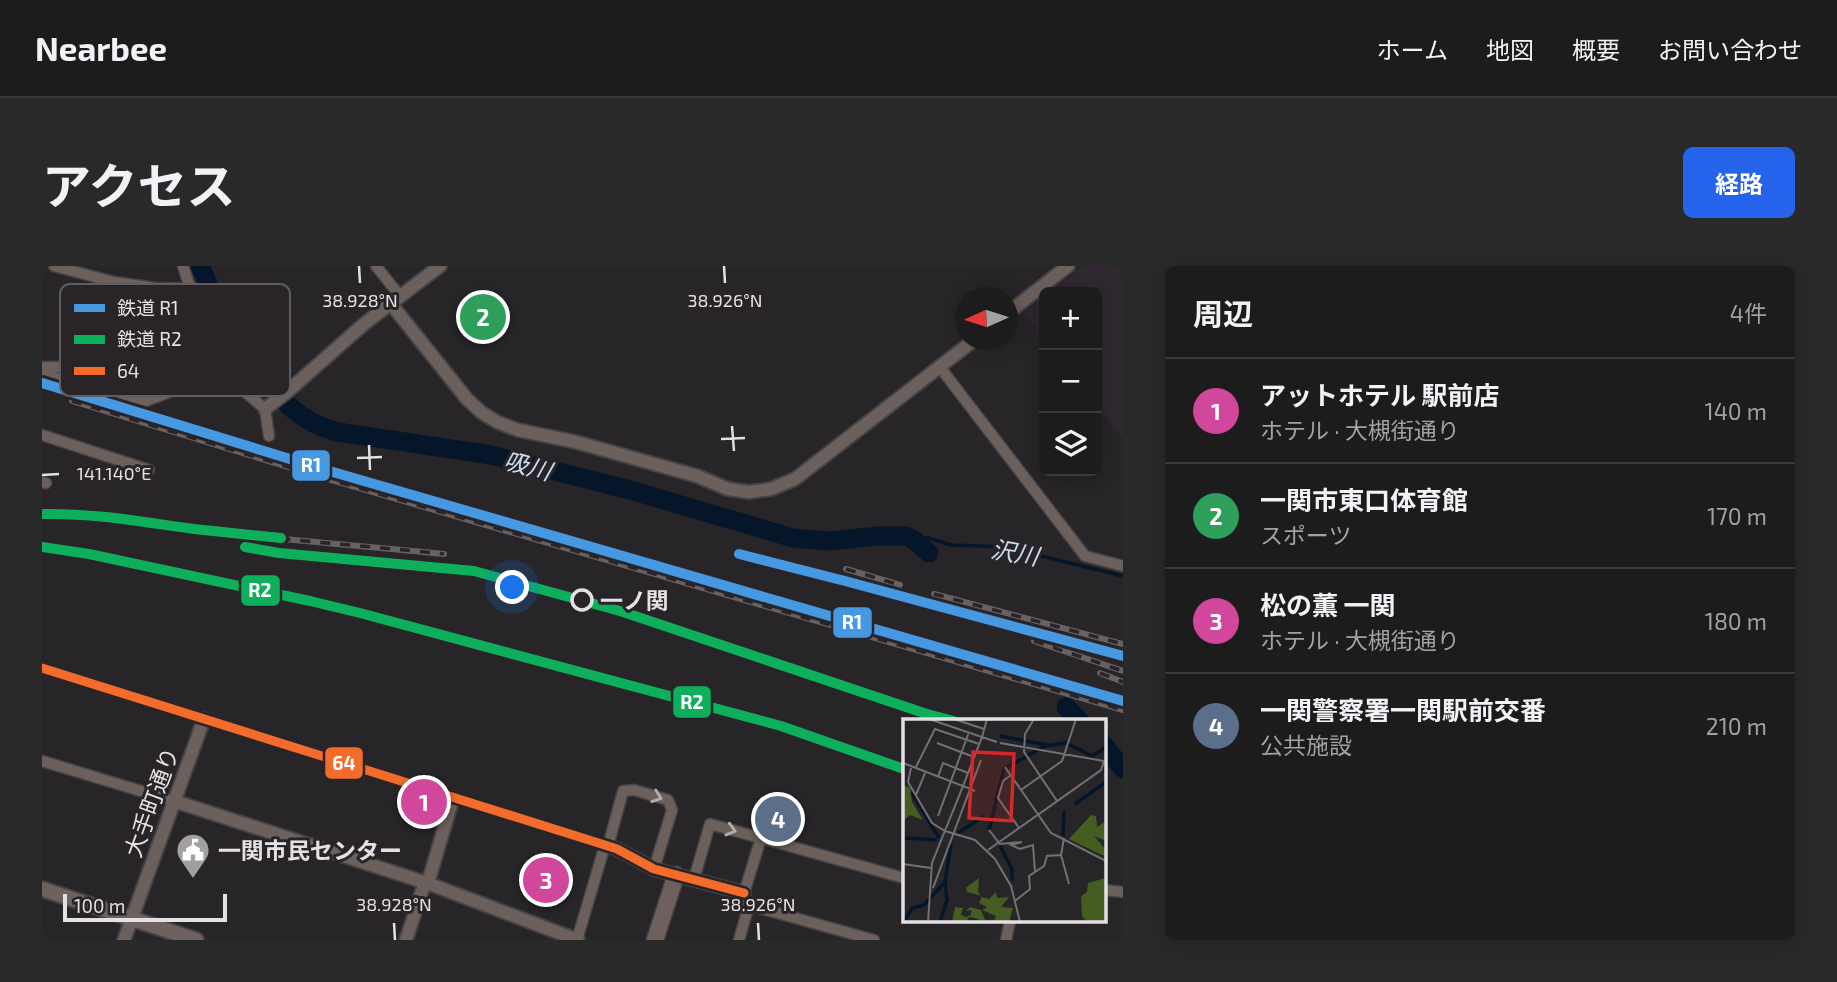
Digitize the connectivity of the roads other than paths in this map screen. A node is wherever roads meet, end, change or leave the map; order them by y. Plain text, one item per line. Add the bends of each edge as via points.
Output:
1 (54, 266) edge
2 (183, 266) edge
3 (376, 266) edge
4 (440, 266) edge
5 (1068, 266) edge
6 (128, 284) edge
7 (189, 284) edge
8 (396, 300) junction
9 (1018, 305) edge
10 (961, 350) edge
11 (939, 366) junction
12 (42, 367) edge
13 (60, 367) edge
14 (42, 374) edge
15 (60, 379) edge
16 (290, 389) edge
17 (127, 396) edge
18 (159, 396) edge
19 (253, 396) edge
20 (282, 396) edge
21 (269, 406) junction
22 (42, 435) edge
23 (268, 436) dead end
24 (149, 470) dead end
25 (1123, 566) edge
26 (42, 668) edge
27 (204, 719) junction
28 (42, 761) edge
29 (453, 798) junction
30 (174, 801) junction
31 (761, 838) junction
32 (606, 846) junction
33 (654, 869) junction
34 (676, 875) junction
35 (903, 878) edge
36 (694, 879) junction
37 (427, 883) junction
38 (42, 889) edge
39 (746, 899) junction
40 (131, 919) junction
41 (1010, 922) edge
42 (124, 940) edge
43 (196, 940) edge
44 (406, 940) edge
45 (578, 940) edge
46 (655, 940) edge
47 (739, 940) edge
48 (874, 940) edge
49 (1006, 940) edge

1 - 6 street
2 - 7 street
3 - 8 street
4 - 8 street
5 - 9 street
8 - 11 street via 467,399 497,422 749,492 795,479
8 - 16 street
10 - 11 street
11 - 25 street via 1085,556
12 - 13 street
14 - 15 street
17 - 18 street via 146,401
19 - 21 street
20 - 21 street
21 - 23 street
22 - 24 street
26 - 27 street
27 - 29 street
27 - 30 street, 大手町通り
28 - 30 street
29 - 32 street
29 - 37 street
30 - 37 street
30 - 40 street, 大手町通り
31 - 35 street
36 -> 31 street via 710,824
31 - 39 street
32 - 33 street
32 -> 33 street via 623,791 668,800 672,810
32 - 45 street
33 - 34 street
34 - 36 street
34 - 46 main road
36 - 39 street
37 - 44 street
37 - 45 street
38 - 40 main road
39 - 47 street
39 - 48 street
40 - 42 street, 大手町通り
40 - 43 main road
41 - 49 street

